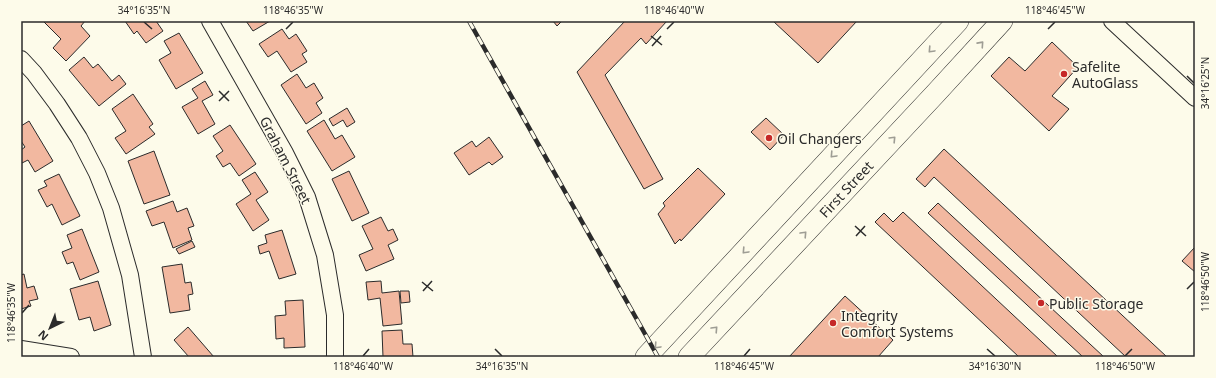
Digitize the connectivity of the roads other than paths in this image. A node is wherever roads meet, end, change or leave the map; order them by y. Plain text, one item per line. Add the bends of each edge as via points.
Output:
1 (210, 21) edge
2 (958, 21) edge
3 (1002, 21) edge
4 (1112, 21) edge
5 (21, 59) edge
6 (1195, 98) edge
7 (21, 349) edge
8 (71, 357) edge
9 (143, 357) edge
10 (335, 357) edge
11 (646, 357) edge
12 (689, 357) edge

1 - 10 street, Graham Street via 286,153 307,197 325,255 335,316
2 -> 11 main road
12 -> 3 main road, First Street
4 - 6 street
5 - 9 street via 57,104 79,138 111,208 130,275
7 - 8 street

